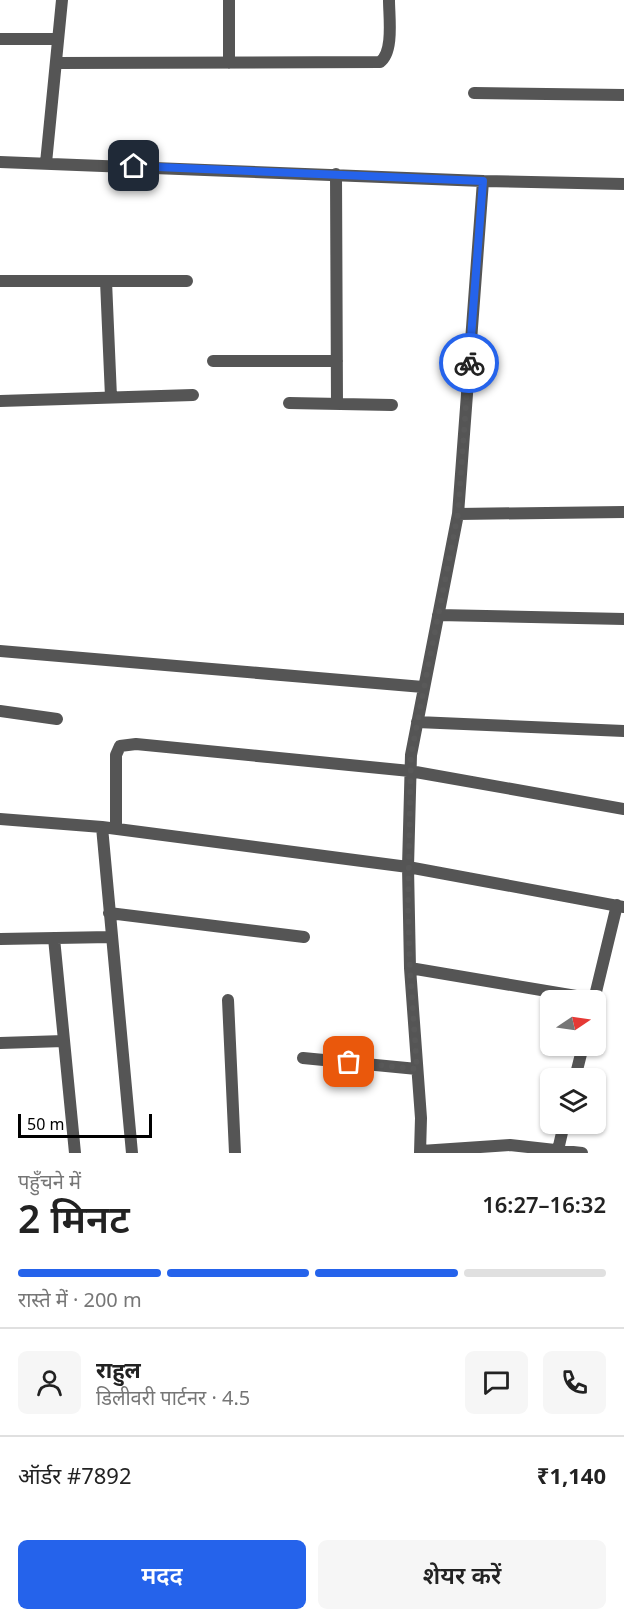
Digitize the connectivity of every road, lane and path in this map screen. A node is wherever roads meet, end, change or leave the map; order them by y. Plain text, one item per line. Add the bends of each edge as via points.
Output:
1 (62, 0) edge
2 (229, 0) edge
3 (389, 0) edge
4 (0, 39) edge
5 (58, 39) junction
6 (56, 63) junction
7 (229, 63) junction
8 (474, 93) dead end
9 (624, 94) edge
10 (0, 162) edge
11 (46, 163) junction
12 (336, 174) junction
13 (483, 181) junction
14 (624, 184) edge
15 (0, 281) edge
16 (106, 281) junction
17 (187, 281) dead end
18 (213, 361) dead end
19 (337, 361) junction
20 (193, 395) dead end
21 (111, 398) junction
22 (0, 401) edge
23 (289, 403) dead end
24 (337, 404) junction
25 (392, 405) dead end
26 (624, 512) edge
27 (458, 514) junction
28 (438, 615) junction
29 (624, 619) edge
30 (0, 651) edge
31 (423, 687) junction
32 (0, 711) edge
33 (57, 719) dead end
34 (417, 722) junction
35 (624, 731) edge
36 (410, 771) junction
37 (624, 809) edge
38 (0, 819) edge
39 (102, 827) junction
40 (116, 829) junction
41 (408, 867) junction
42 (620, 906) edge
43 (109, 913) junction
44 (111, 937) junction
45 (304, 937) dead end
46 (54, 938) junction
47 (0, 939) edge
48 (410, 968) junction
49 (597, 990) edge
50 (540, 991) edge
51 (228, 1000) dead end
52 (64, 1041) junction
53 (0, 1042) edge
54 (303, 1058) dead end
55 (417, 1069) junction
56 (562, 1134) edge
57 (558, 1150) junction
58 (421, 1152) edge
59 (72, 1153) edge
60 (132, 1153) edge
61 (235, 1153) edge
62 (582, 1153) edge

1 - 5 street
2 - 7 street
3 - 7 street via 389,48 380,62
4 - 5 street
5 - 6 street
6 - 7 street
6 - 11 street
8 - 9 street
10 - 11 street
11 - 12 street
12 - 13 street
12 - 19 street
13 - 14 street
13 - 27 street
15 - 16 street
16 - 17 street
16 - 21 street
18 - 19 street
19 - 24 street
20 - 21 street
21 - 22 street
23 - 24 street
24 - 25 street
26 - 27 street
27 - 28 street
28 - 29 street
28 - 31 street
30 - 31 street
31 - 34 street
32 - 33 street
34 - 35 street
34 - 36 street
36 - 37 street
36 - 40 street via 126,744 120,746 116,755
36 - 41 street
38 - 39 street
39 - 40 street
39 - 43 street
40 - 41 street
41 - 42 street
41 - 48 street
42 - 49 street
43 - 44 street
43 - 45 street
44 - 46 street
44 - 60 street
46 - 47 street
46 - 52 street
48 - 50 street
48 - 55 street
51 - 61 street
52 - 53 street
52 - 59 street
54 - 55 street
55 - 58 street
56 - 57 street
57 - 58 street via 510,1145
57 - 62 street

